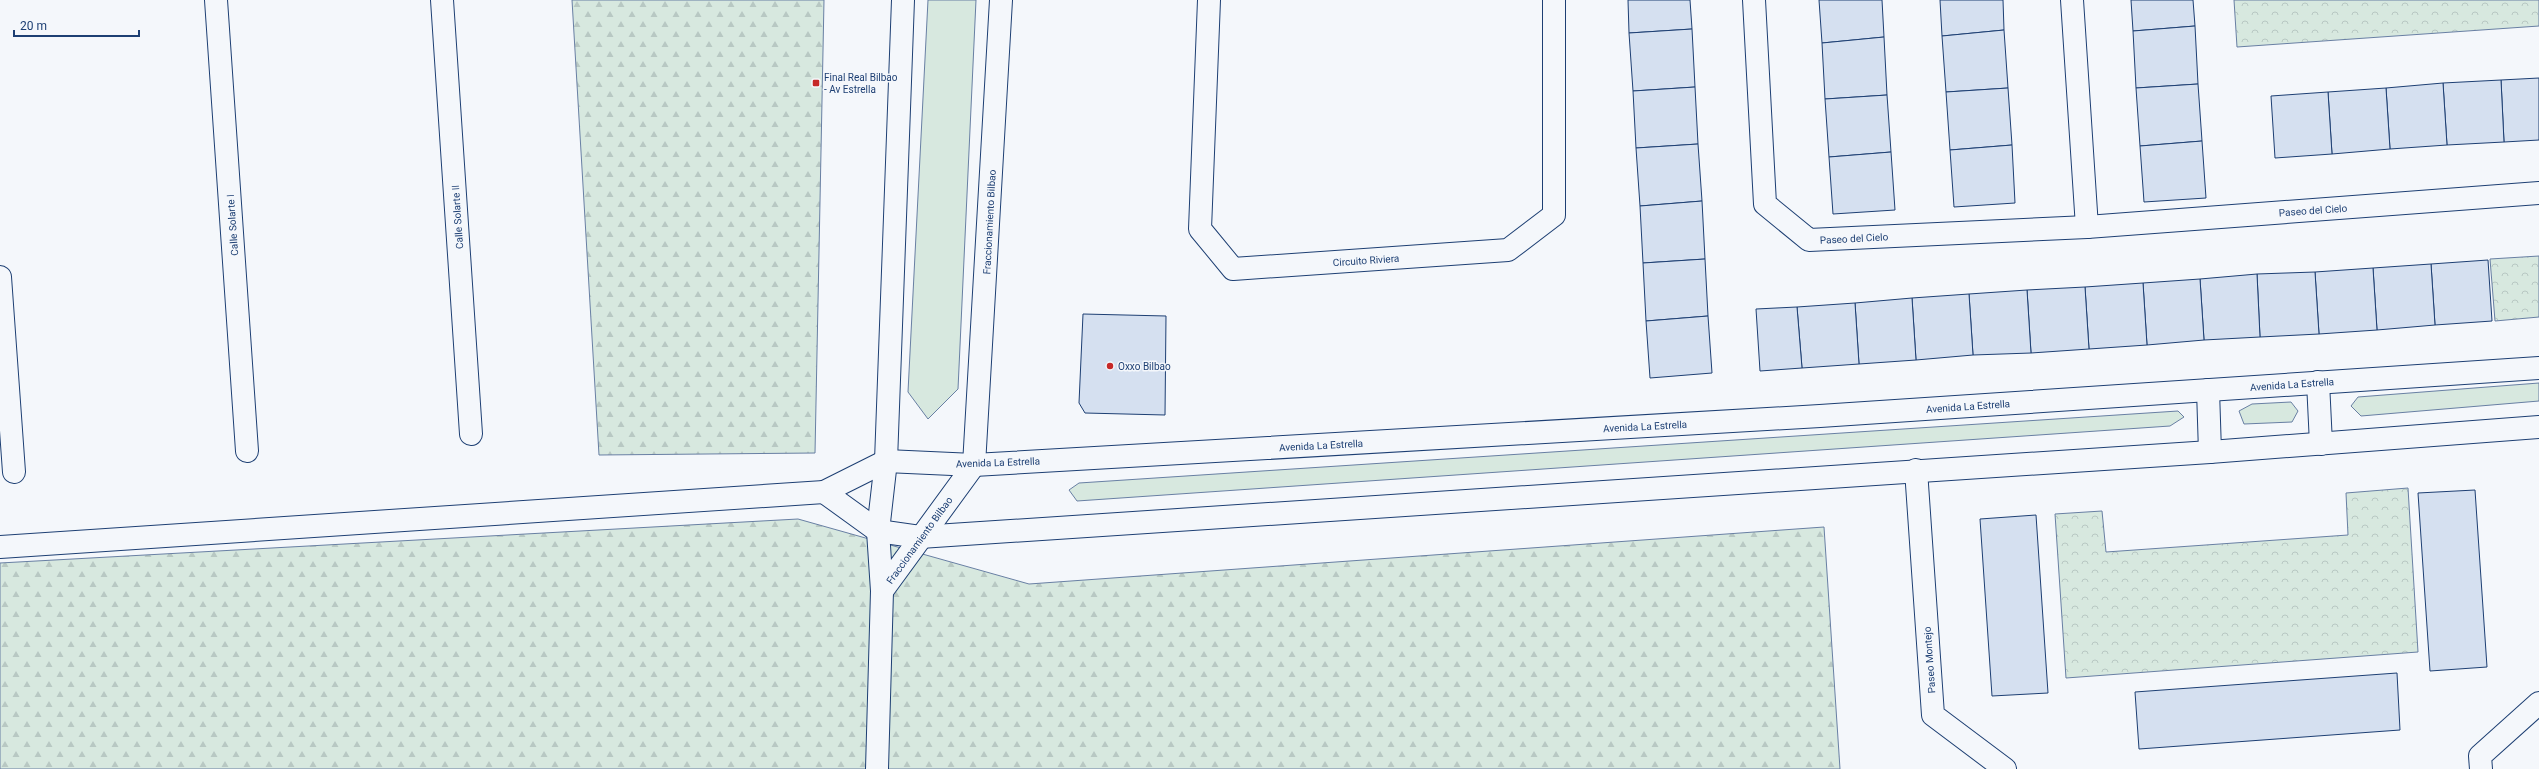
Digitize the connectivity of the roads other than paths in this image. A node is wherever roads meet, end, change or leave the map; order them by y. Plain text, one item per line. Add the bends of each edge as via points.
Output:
1 (216, 0) edge
2 (442, 0) edge
3 (903, 0) edge
4 (1001, 0) edge
5 (1209, 0) edge
6 (1554, 0) edge
7 (1754, 0) edge
8 (2072, 0) edge
9 (2539, 193) edge
10 (2087, 227) junction
11 (0, 277) edge
12 (2539, 368) edge
13 (2318, 382) junction
14 (2208, 390) junction
15 (2539, 427) edge
16 (471, 434) dead end
17 (2321, 444) junction
18 (247, 451) dead end
19 (2210, 452) junction
20 (886, 461) junction
21 (974, 465) junction
22 (1916, 470) junction
23 (14, 472) dead end
24 (824, 492) junction
25 (878, 531) junction
26 (920, 537) junction
27 (0, 547) edge
28 (882, 591) junction
29 (2539, 703) edge
30 (877, 769) edge
31 (2005, 769) edge
32 (2481, 769) edge

1 - 18 street, Calle Solarte I
2 - 16 street, Calle Solarte II
3 - 20 street, Fraccionamiento Bilbao
4 - 21 street, Fraccionamiento Bilbao
5 - 6 street, Circuito Riviera via 1200,229 1233,269 1508,250 1554,215
7 - 10 street, Paseo del Cielo via 1766,204 1809,240
8 - 10 street
9 - 10 street, Paseo del Cielo
11 - 23 street
12 - 13 street, Avenida La Estrella
13 - 14 street, Avenida La Estrella
13 - 17 street
14 - 19 street
14 - 21 street, Avenida La Estrella via 1812,417
15 - 17 street
17 - 19 street
19 - 22 street
20 - 21 street, Avenida La Estrella
20 - 24 street, Avenida La Estrella
20 - 25 street, Fraccionamiento Bilbao
21 - 26 street, Fraccionamiento Bilbao
22 - 26 street
22 - 31 street, Paseo Montejo via 1933,715
24 - 25 street
24 - 27 street
25 - 26 street
25 - 28 street, Fraccionamiento Bilbao
26 - 28 street, Fraccionamiento Bilbao
28 - 30 street
29 - 32 street via 2480,756

